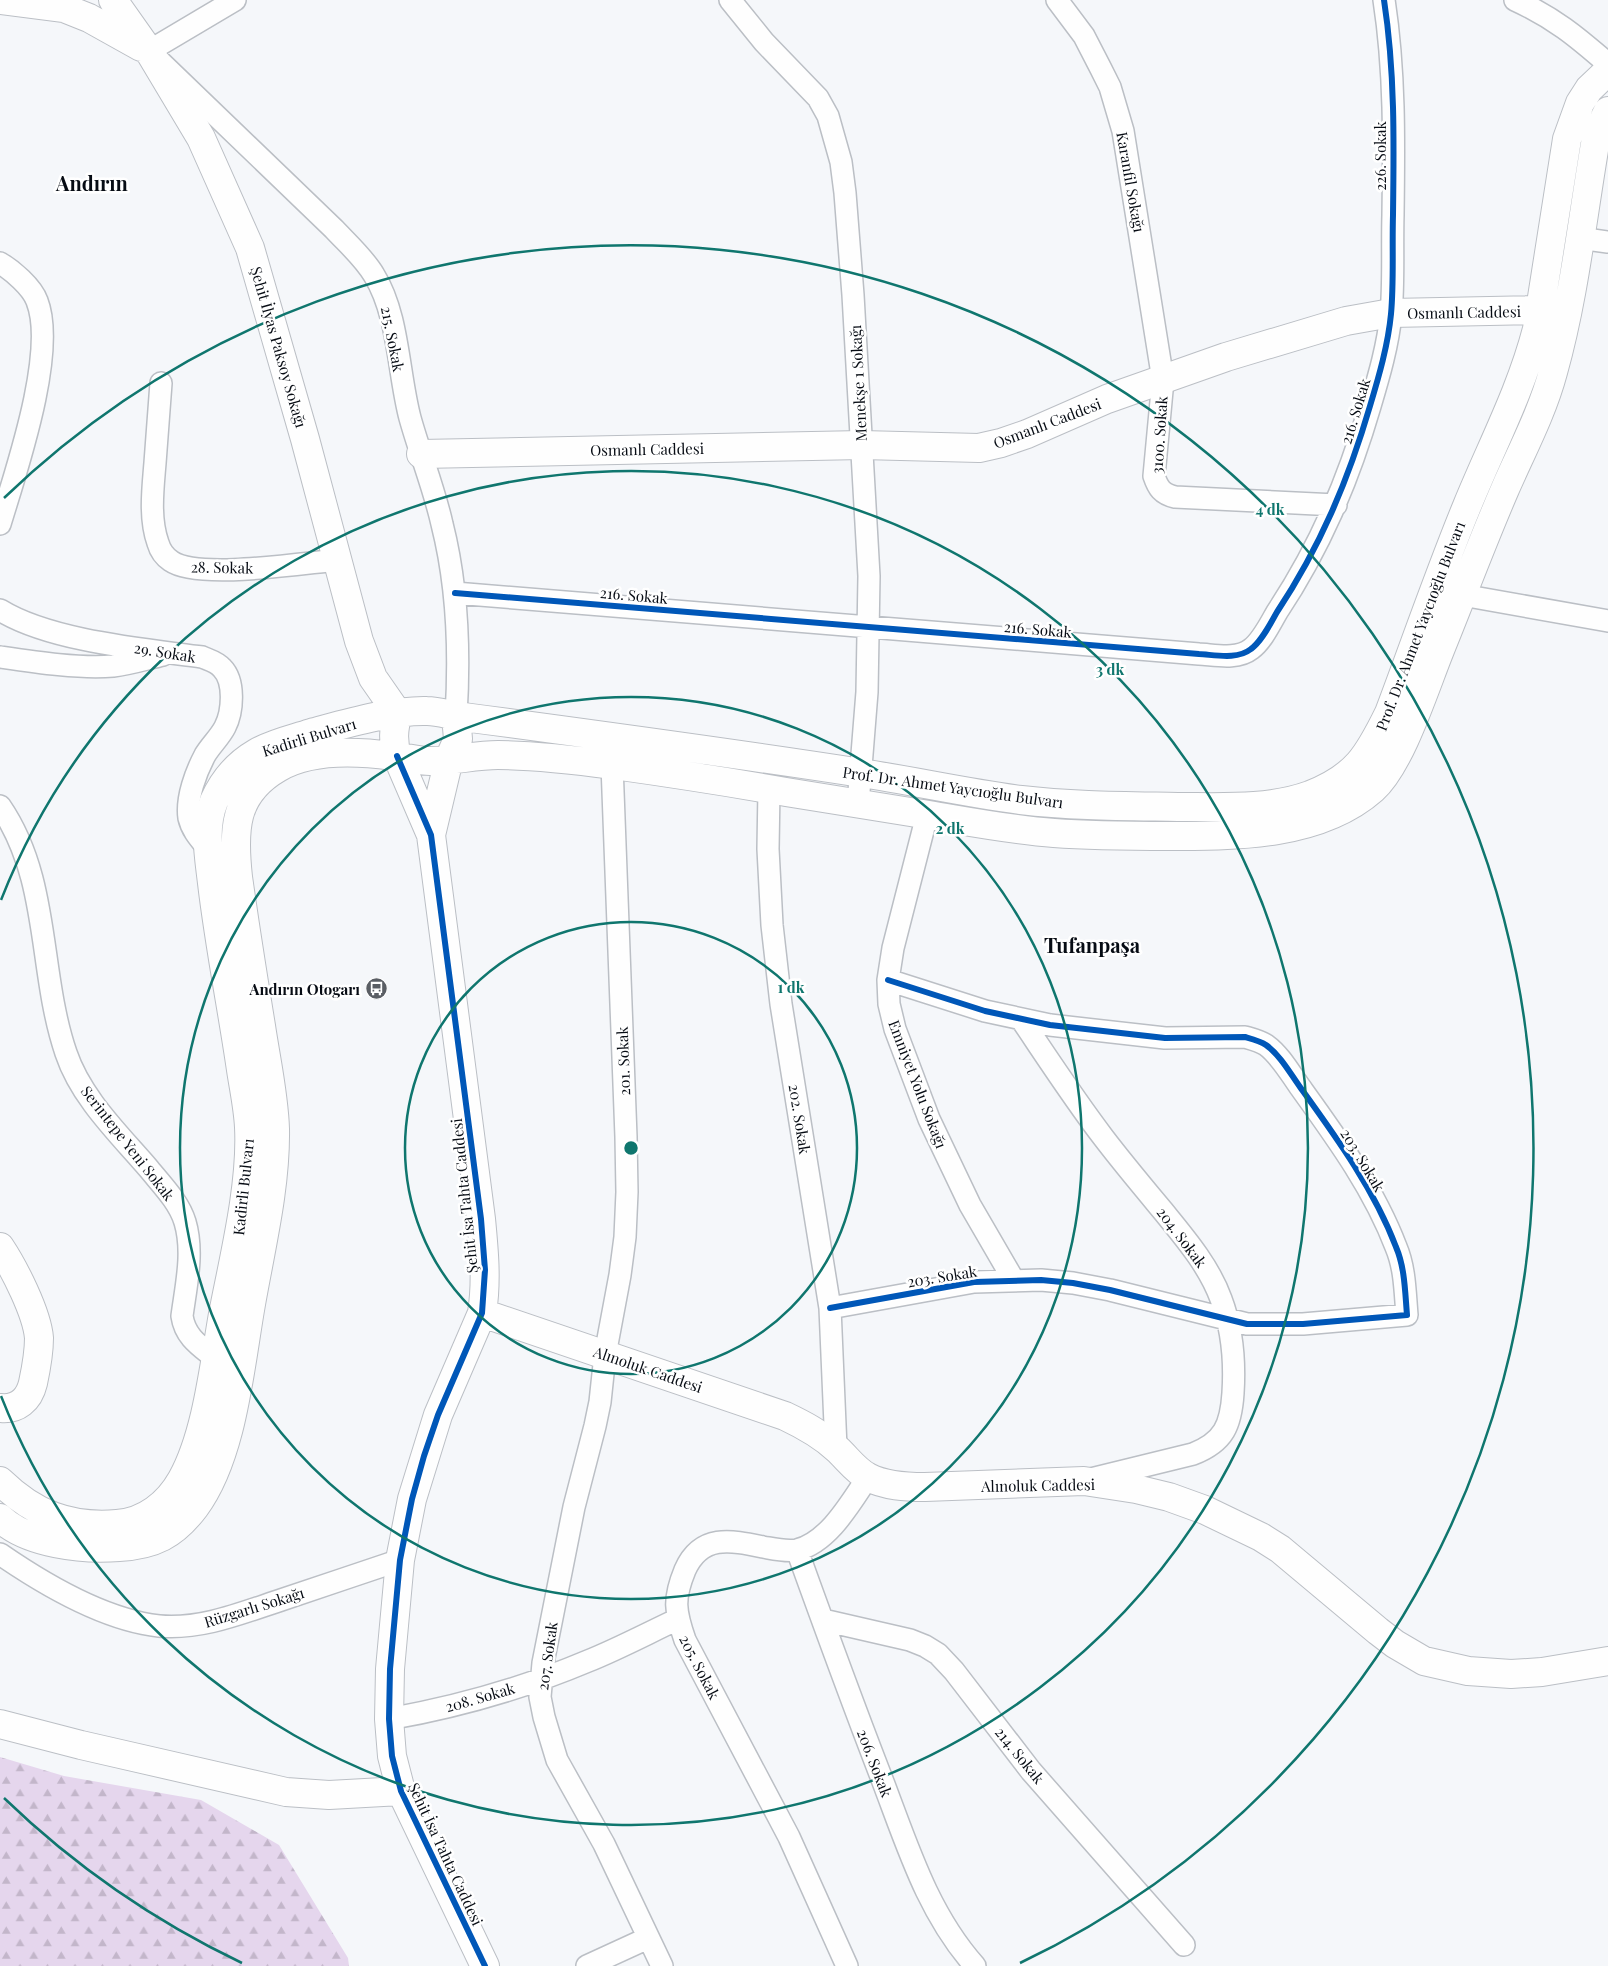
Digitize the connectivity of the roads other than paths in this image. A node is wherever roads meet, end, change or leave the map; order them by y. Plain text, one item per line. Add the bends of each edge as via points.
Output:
1 (0, 0) edge
2 (113, 0) edge
3 (235, 0) edge
4 (730, 0) edge
5 (1057, 0) edge
6 (1384, 0) edge
7 (1515, 0) edge
8 (149, 51) junction
9 (1608, 64) edge
10 (1608, 71) edge
11 (1608, 111) edge
12 (1579, 238) junction
13 (1608, 242) edge
14 (0, 264) edge
15 (1540, 310) junction
16 (1391, 313) junction
17 (1163, 380) junction
18 (161, 383) dead end
19 (862, 446) junction
20 (421, 454) junction
21 (1336, 505) junction
22 (0, 524) edge
23 (338, 560) junction
24 (454, 593) junction
25 (1462, 595) junction
26 (0, 610) edge
27 (1608, 620) edge
28 (869, 627) junction
29 (170, 653) junction
30 (0, 657) edge
31 (398, 714) junction
32 (456, 716) junction
33 (397, 756) junction
34 (449, 759) junction
35 (612, 765) junction
36 (862, 773) junction
37 (769, 789) junction
38 (858, 804) junction
39 (0, 806) edge
40 (926, 815) junction
41 (431, 835) junction
42 (209, 850) junction
43 (888, 980) junction
44 (1021, 1019) junction
45 (0, 1247) edge
46 (1013, 1279) junction
47 (830, 1308) junction
48 (482, 1313) junction
49 (1227, 1320) junction
50 (604, 1355) junction
51 (215, 1358) junction
52 (0, 1408) edge
53 (836, 1448) junction
54 (868, 1477) junction
55 (0, 1481) edge
56 (1084, 1481) junction
57 (0, 1518) edge
58 (797, 1550) junction
59 (0, 1554) edge
60 (400, 1560) junction
61 (678, 1619) junction
62 (823, 1620) junction
63 (1608, 1661) edge
64 (541, 1679) junction
65 (389, 1719) junction
66 (0, 1724) edge
67 (400, 1791) junction
68 (648, 1938) junction
69 (1184, 1945) dead end
70 (485, 1966) edge
71 (586, 1966) edge
72 (662, 1966) edge
73 (847, 1966) edge
74 (975, 1966) edge

1 - 8 main road via 64,8
2 - 8 main road, Şehit İlyas Paksoy Sokağı
3 - 8 street
4 - 19 street, Menekşe 1 Sokağı via 764,42 818,98 836,139 845,193
5 - 17 street, Karanfil Sokağı via 1084,36 1110,86 1123,131
6 - 16 street, 226. Sokak via 1389,31 1394,132
7 - 9 street via 1567,28
8 - 20 street, 215. Sokak via 334,229 374,275 388,310 404,394
8 - 23 main road, Şehit İlyas Paksoy Sokağı via 201,138 250,248
10 - 15 main road, Prof. Dr. Ahmet Yaycıoğlu Bulvarı via 1580,103 1567,139
11 - 12 main road, Prof. Dr. Ahmet Yaycıoğlu Bulvarı via 1595,144
12 - 13 street
12 - 25 main road, Prof. Dr. Ahmet Yaycıoğlu Bulvarı via 1566,316 1546,394
14 - 22 street via 15,273 37,299 43,336 33,405
15 - 16 main road, Osmanlı Caddesi
15 - 36 main road, Prof. Dr. Ahmet Yaycıoğlu Bulvarı via 1522,376 1466,506 1389,713 1369,752 1346,776 1332,785 1290,800 1248,806 1203,807 1022,800
16 - 17 main road, Osmanlı Caddesi via 1284,338
16 - 21 street, 216. Sokak via 1374,391
17 - 19 main road, Osmanlı Caddesi via 1107,399 1050,425 979,448
17 - 21 street, 3100. Sokak via 1154,476 1165,494
18 - 23 street, 28. Sokak via 153,511 158,543 165,555 181,566 220,570
19 - 20 main road, Osmanlı Caddesi
19 - 28 street, Menekşe 1 Sokağı
20 - 24 street, 215. Sokak via 442,522
21 - 28 street, 216. Sokak via 1291,591 1252,649 1240,654 1199,654
23 - 31 main road, Şehit İlyas Paksoy Sokağı via 365,660 373,678
24 - 28 street, 216. Sokak
24 - 32 street, 215. Sokak via 458,647
25 - 27 street
25 - 40 main road, Prof. Dr. Ahmet Yaycıoğlu Bulvarı via 1385,777 1358,800 1321,819 1293,827 1225,835 1100,835 1004,828
26 - 29 street, 29. Sokak via 43,629
28 - 36 street, Menekşe 1 Sokağı
29 - 30 street via 112,666
29 - 42 street, 29. Sokak via 213,661 223,668 229,683 232,699 225,727 197,771 190,800 189,817 193,831
31 - 32 main road, Kadirli Bulvarı via 429,711
31 - 33 main road via 393,735
31 - 42 main road, Kadirli Bulvarı via 338,725 293,738 257,752 244,761 219,790 212,805
32 - 34 main road via 458,740
32 - 36 main road, Prof. Dr. Ahmet Yaycıoğlu Bulvarı
33 - 34 main road, Kadirli Bulvarı via 425,761
33 - 41 main road, Şehit İsa Tahta Caddesi
33 - 57 main road, Kadirli Bulvarı via 345,753 290,762 276,769 252,790 238,815 234,845 269,1074 275,1143 265,1224 230,1418 218,1463 206,1490 170,1534 138,1545 102,1548 55,1543 15,1530
34 - 35 main road, Prof. Dr. Ahmet Yaycıoğlu Bulvarı via 513,755
34 - 41 main road, Şehit İsa Tahta Caddesi
35 - 37 main road, Prof. Dr. Ahmet Yaycıoğlu Bulvarı
35 - 50 street, 201. Sokak via 627,1192 620,1275
36 - 38 street, Menekşe 1 Sokağı
37 - 38 main road, Prof. Dr. Ahmet Yaycıoğlu Bulvarı
37 - 47 street, 202. Sokak via 769,887 775,956
38 - 40 main road, Prof. Dr. Ahmet Yaycıoğlu Bulvarı
39 - 51 street, Serintepe Yeni Sokak via 18,836 34,882 53,1001 66,1055 101,1114 178,1206 185,1221 189,1256 182,1316 184,1326 193,1340
40 - 43 street, Emniyet Yolu Sokağı
41 - 48 main road, Şehit İsa Tahta Caddesi via 481,1219 485,1270
42 - 51 main road, Kadirli Bulvarı via 216,917 247,1110 249,1148 242,1212
43 - 44 street, 203. Sokak
43 - 46 street, Emniyet Yolu Sokağı via 895,1029 929,1119 966,1198
44 - 49 street, 204. Sokak via 1104,1138 1200,1258 1221,1298
44 - 49 street, 203. Sokak via 1131,1035 1245,1037 1257,1040 1280,1060 1328,1127 1361,1177 1397,1248 1407,1315 1303,1324 1247,1324
45 - 52 main road via 30,1306 39,1336 39,1350 27,1397 14,1407
46 - 47 street, 203. Sokak via 974,1282
46 - 49 street, 203. Sokak via 1073,1283 1110,1290
47 - 53 street, 202. Sokak
48 - 50 main road, Alınoluk Caddesi
48 - 60 main road, Şehit İsa Tahta Caddesi via 424,1456
49 - 56 street, 204. Sokak via 1235,1373 1233,1402 1222,1436 1209,1448 1193,1454
50 - 53 main road, Alınoluk Caddesi via 785,1416
50 - 64 street, 207. Sokak via 598,1410 566,1544
51 - 55 main road, Kadirli Bulvarı via 197,1442 189,1464 169,1498 146,1516 133,1522 101,1525 61,1520 26,1504
53 - 54 main road, Alınoluk Caddesi
54 - 56 main road, Alınoluk Caddesi via 882,1483 924,1487
54 - 58 street via 842,1517
56 - 63 main road, Alınoluk Caddesi via 1170,1497 1206,1510 1261,1537 1280,1549 1389,1640 1424,1661 1468,1671 1511,1674
58 - 61 street, 205. Sokak via 717,1542 702,1547 690,1560 681,1581 676,1602
58 - 62 street, 206. Sokak
59 - 60 street, Rüzgarlı Sokağı via 66,1593 108,1613 159,1626 180,1626 230,1617
60 - 65 main road, Şehit İsa Tahta Caddesi
61 - 64 street, 208. Sokak via 589,1661
61 - 73 street, 205. Sokak via 685,1640 789,1837
62 - 69 street, 214. Sokak via 910,1640 938,1654 1032,1771
62 - 74 street, 206. Sokak via 918,1876 944,1926
64 - 65 street, 208. Sokak via 430,1712
64 - 68 street, 207. Sokak via 540,1697 557,1760 604,1844
65 - 67 main road, Şehit İsa Tahta Caddesi via 392,1756
66 - 67 main road via 286,1792 328,1795
67 - 70 main road, Şehit İsa Tahta Caddesi
68 - 71 street
68 - 72 street, 207. Sokak

